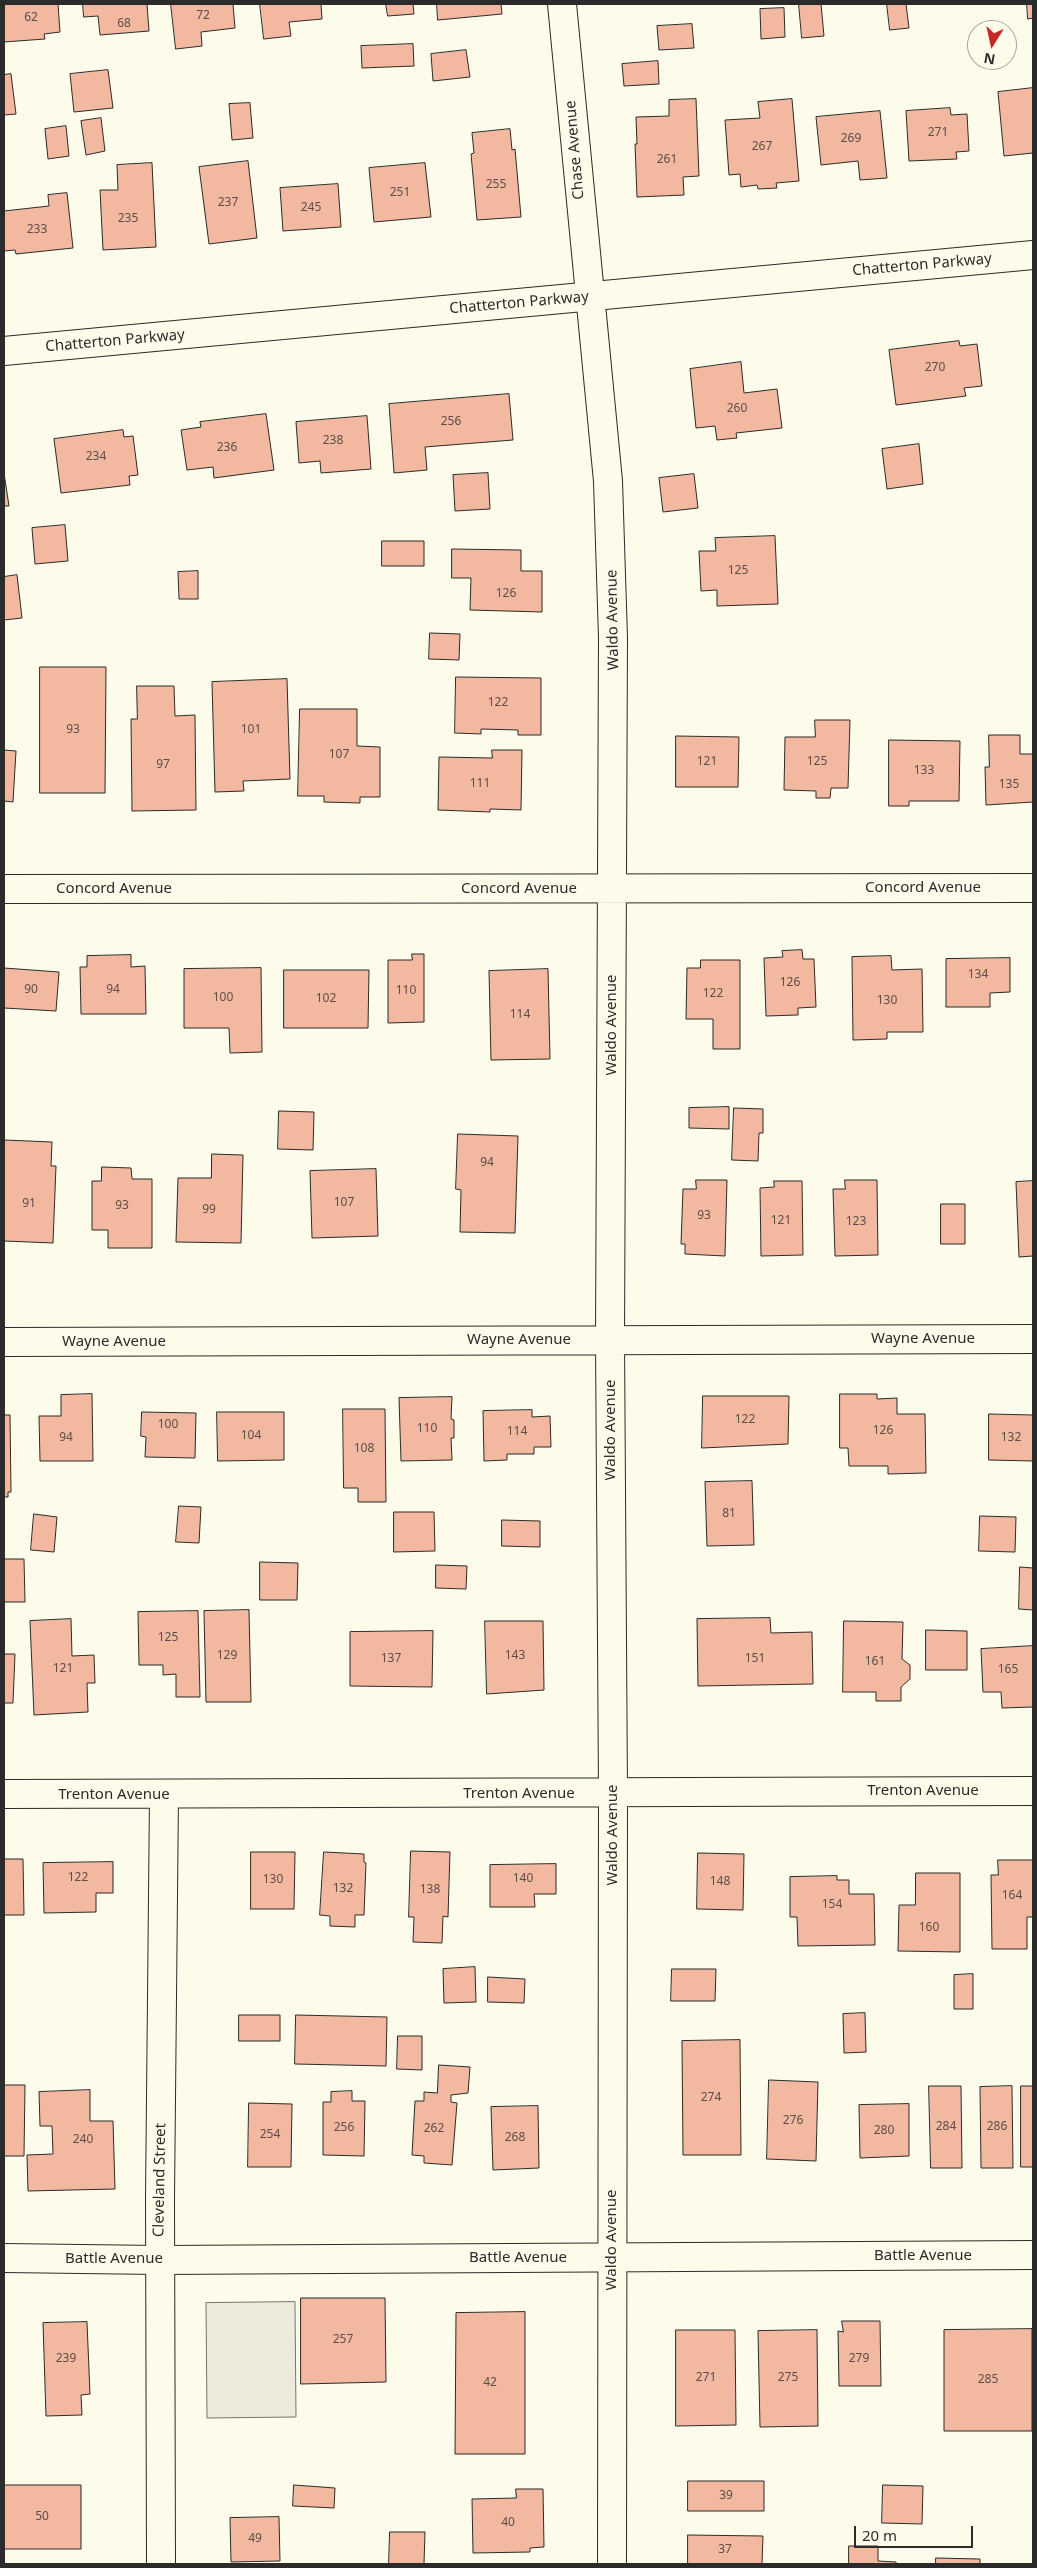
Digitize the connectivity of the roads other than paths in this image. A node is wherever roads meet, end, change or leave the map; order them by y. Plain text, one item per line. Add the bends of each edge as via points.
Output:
1 (562, 4) edge
2 (1033, 255) edge
3 (588, 297) junction
4 (4, 352) edge
5 (4, 888) edge
6 (1033, 888) edge
7 (612, 889) junction
8 (1033, 1339) edge
9 (610, 1340) junction
10 (4, 1342) edge
11 (1033, 1791) edge
12 (4, 1794) edge
13 (613, 1794) junction
14 (164, 1795) junction
15 (1033, 2255) edge
16 (612, 2257) junction
17 (4, 2258) edge
18 (159, 2260) junction
19 (160, 2564) edge
20 (612, 2564) edge

1 - 3 street, Chase Avenue
2 - 3 street, Chatterton Parkway
3 - 4 street, Chatterton Parkway
3 - 7 street, Waldo Avenue via 608,481 612,558
5 - 7 street, Concord Avenue
6 - 7 street, Concord Avenue
7 - 9 street, Waldo Avenue
8 - 9 street, Wayne Avenue
9 - 10 street, Wayne Avenue
9 - 13 street, Waldo Avenue
11 - 13 street, Trenton Avenue
12 - 14 street, Trenton Avenue
13 - 14 street, Trenton Avenue
13 - 16 street, Waldo Avenue
14 - 18 street, Cleveland Street
15 - 16 street, Battle Avenue
16 - 18 street, Battle Avenue
16 - 20 street, Waldo Avenue
17 - 18 street, Battle Avenue
18 - 19 street, Cleveland Street

